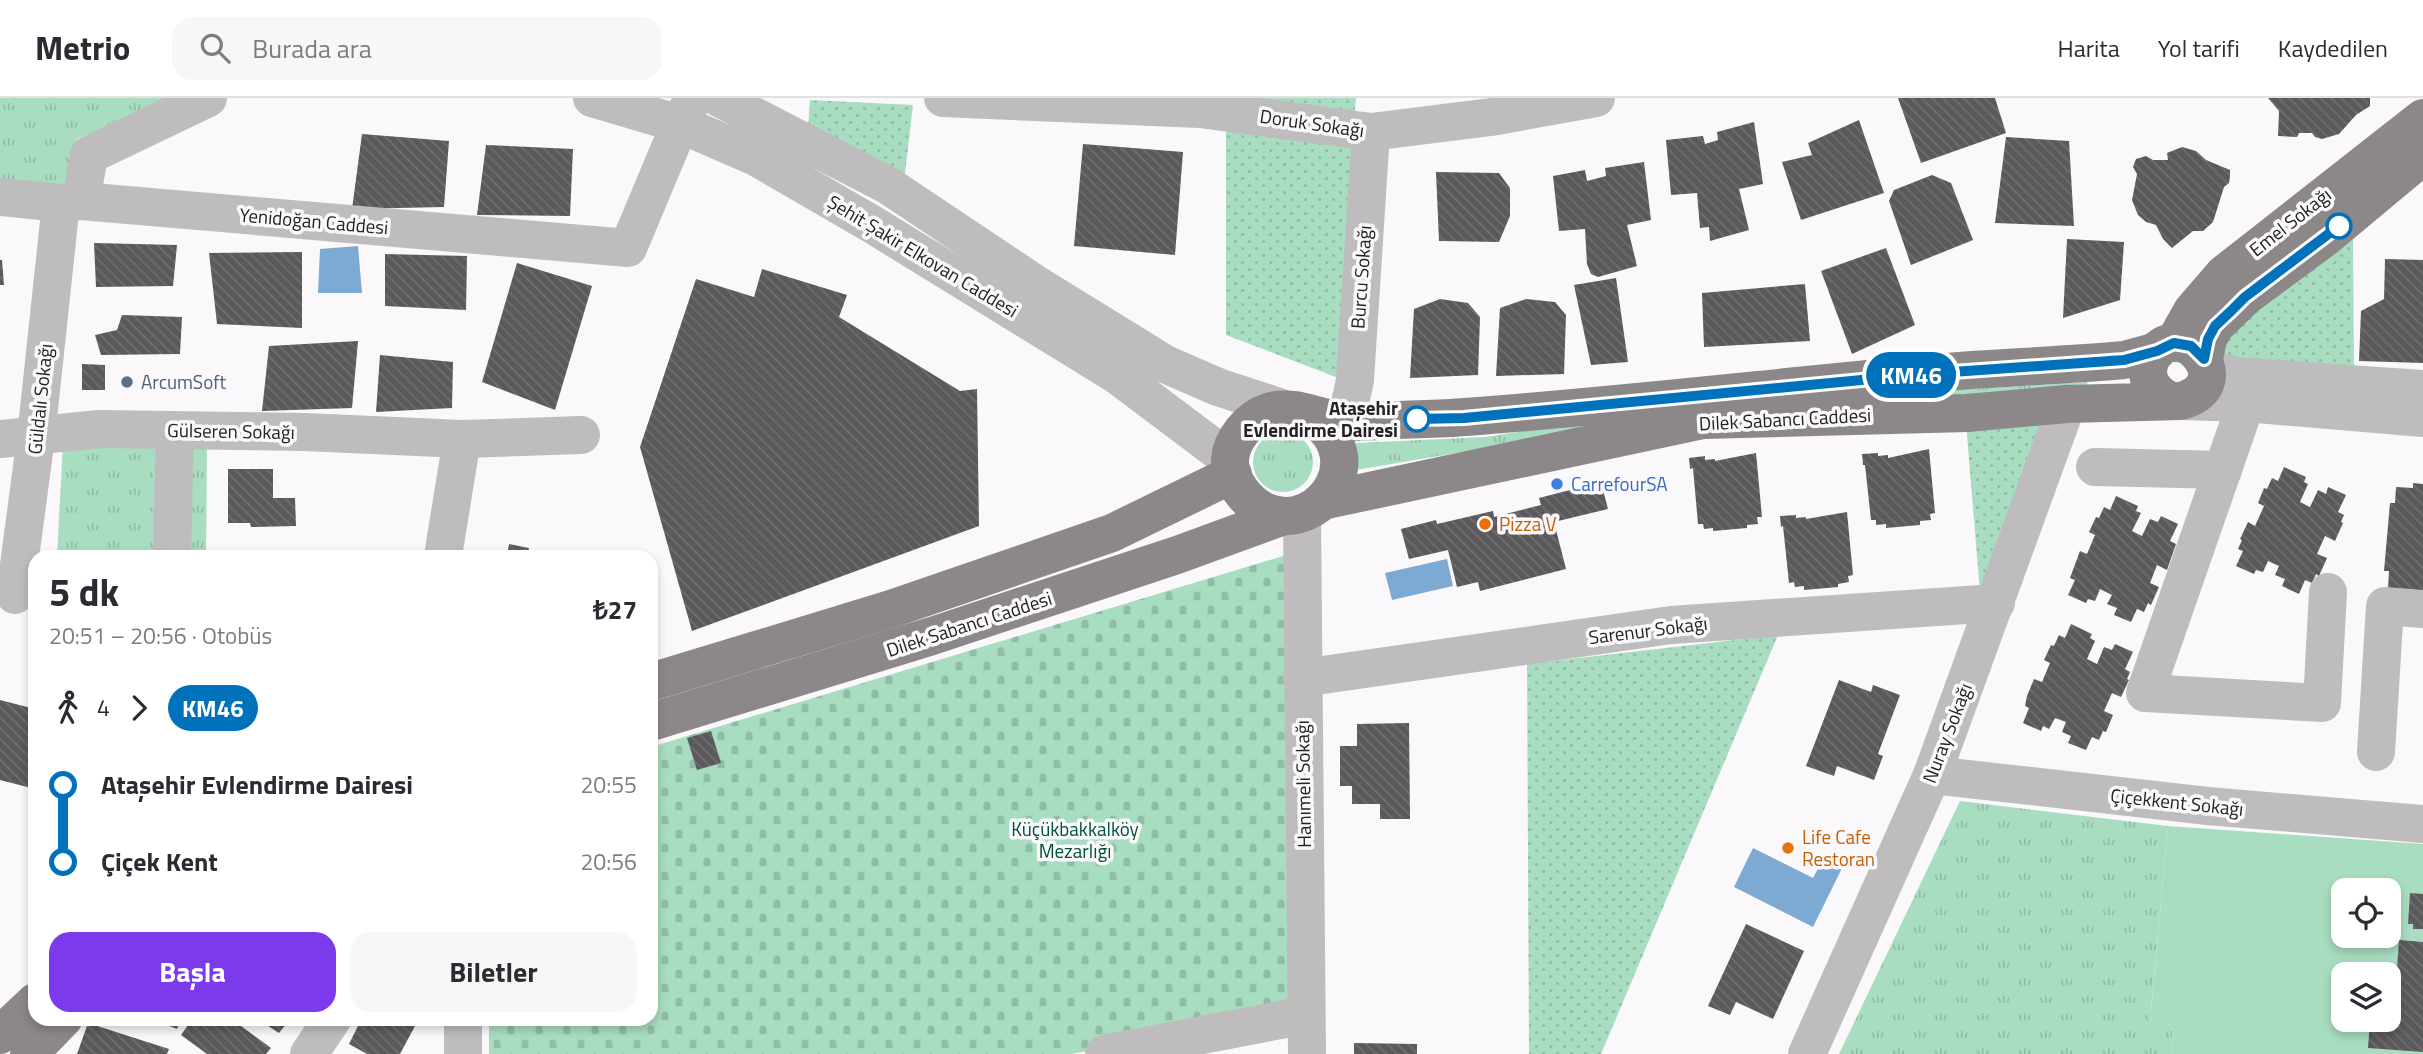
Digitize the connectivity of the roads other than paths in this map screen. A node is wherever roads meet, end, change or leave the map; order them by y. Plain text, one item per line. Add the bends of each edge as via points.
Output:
1 (208, 98) edge
2 (592, 98) edge
3 (719, 98) edge
4 (943, 98) edge
5 (1596, 98) edge
6 (687, 111) edge
7 (2423, 118) edge
8 (1371, 132) junction
9 (2423, 156) edge
10 (0, 197) edge
11 (71, 202) junction
12 (2185, 355) junction
13 (2423, 389) edge
14 (2177, 401) junction
15 (2246, 403) junction
16 (2067, 404) junction
17 (1291, 409) junction
18 (2423, 418) edge
19 (1346, 422) junction
20 (174, 430) junction
21 (581, 435) dead end
22 (18, 438) edge
23 (462, 439) junction
24 (1232, 467) junction
25 (2095, 467) dead end
26 (2223, 470) junction
27 (1303, 510) junction
28 (172, 550) edge
29 (444, 550) edge
30 (2328, 592) dead end
31 (17, 595) edge
32 (1996, 603) junction
33 (2423, 609) edge
34 (1302, 678) junction
35 (658, 680) edge
36 (658, 720) edge
37 (2376, 752) dead end
38 (1932, 775) junction
39 (2423, 824) edge
40 (28, 1009) edge
41 (1306, 1015) junction
42 (56, 1026) edge
43 (328, 1026) edge
44 (463, 1026) edge
45 (0, 1035) edge
46 (29, 1054) edge
47 (309, 1054) edge
48 (463, 1054) edge
49 (1104, 1054) edge
50 (1307, 1054) edge
51 (1807, 1054) edge

1 - 11 street, Güldalı Sokağı via 89,155
2 - 6 street, Şehit Şakir Elkovan Caddesi
3 - 17 street, Şehit Şakir Elkovan Caddesi via 889,186 1165,364 1217,387
4 - 8 street, Doruk Sokağı via 1200,109
5 - 8 street, Doruk Sokağı
6 - 11 street, Yenidoğan Caddesi via 628,248
6 - 24 street, Şehit Şakir Elkovan Caddesi via 1117,375
7 - 12 main road, Emel Sokağı via 2224,274 2192,311
8 - 19 street, Burcu Sokağı via 1355,380
9 - 12 main road, Emel Sokağı via 2245,297 2208,339
10 - 11 street, Yenidoğan Caddesi
11 - 22 street, Güldalı Sokağı
12 - 13 street via 2236,376
12 - 14 main road via 2204,386
12 - 14 main road via 2151,359 2148,377 2157,393
12 - 19 main road, Dilek Sabancı Caddesi via 1924,374 1464,418
14 - 15 street
14 - 16 main road, Dilek Sabancı Caddesi
15 - 18 street
15 - 26 street
16 - 27 main road, Dilek Sabancı Caddesi via 1967,413 1703,420
16 - 32 street, Nuray Sokağı
17 - 19 main road, Dilek Sabancı Caddesi
17 - 24 main road via 1264,413 1248,423 1237,438
17 - 27 main road via 1317,418 1338,448 1335,486
20 - 22 street, Gülseren Sokağı via 99,429
20 - 23 street, Gülseren Sokağı
20 - 28 street
21 - 23 street, Gülseren Sokağı
22 - 31 street, Güldalı Sokağı
23 - 29 street
24 - 27 main road via 1240,491 1251,504 1267,512
24 - 35 main road, Dilek Sabancı Caddesi via 1112,533 891,609
25 - 26 street
26 - 30 street via 2145,693 2322,704
27 - 34 street, Hanımeli Sokağı
27 - 36 main road, Dilek Sabancı Caddesi via 944,632
32 - 34 street, Sarenur Sokağı via 1671,625
32 - 38 street, Nuray Sokağı
33 - 37 street via 2385,606
34 - 41 street, Hanımeli Sokağı
38 - 39 street, Çiçekkent Sokağı
38 - 51 street, Nuray Sokağı
40 - 45 main road
41 - 49 street
41 - 50 street, Hanımeli Sokağı
42 - 46 main road
43 - 47 street
44 - 48 street

